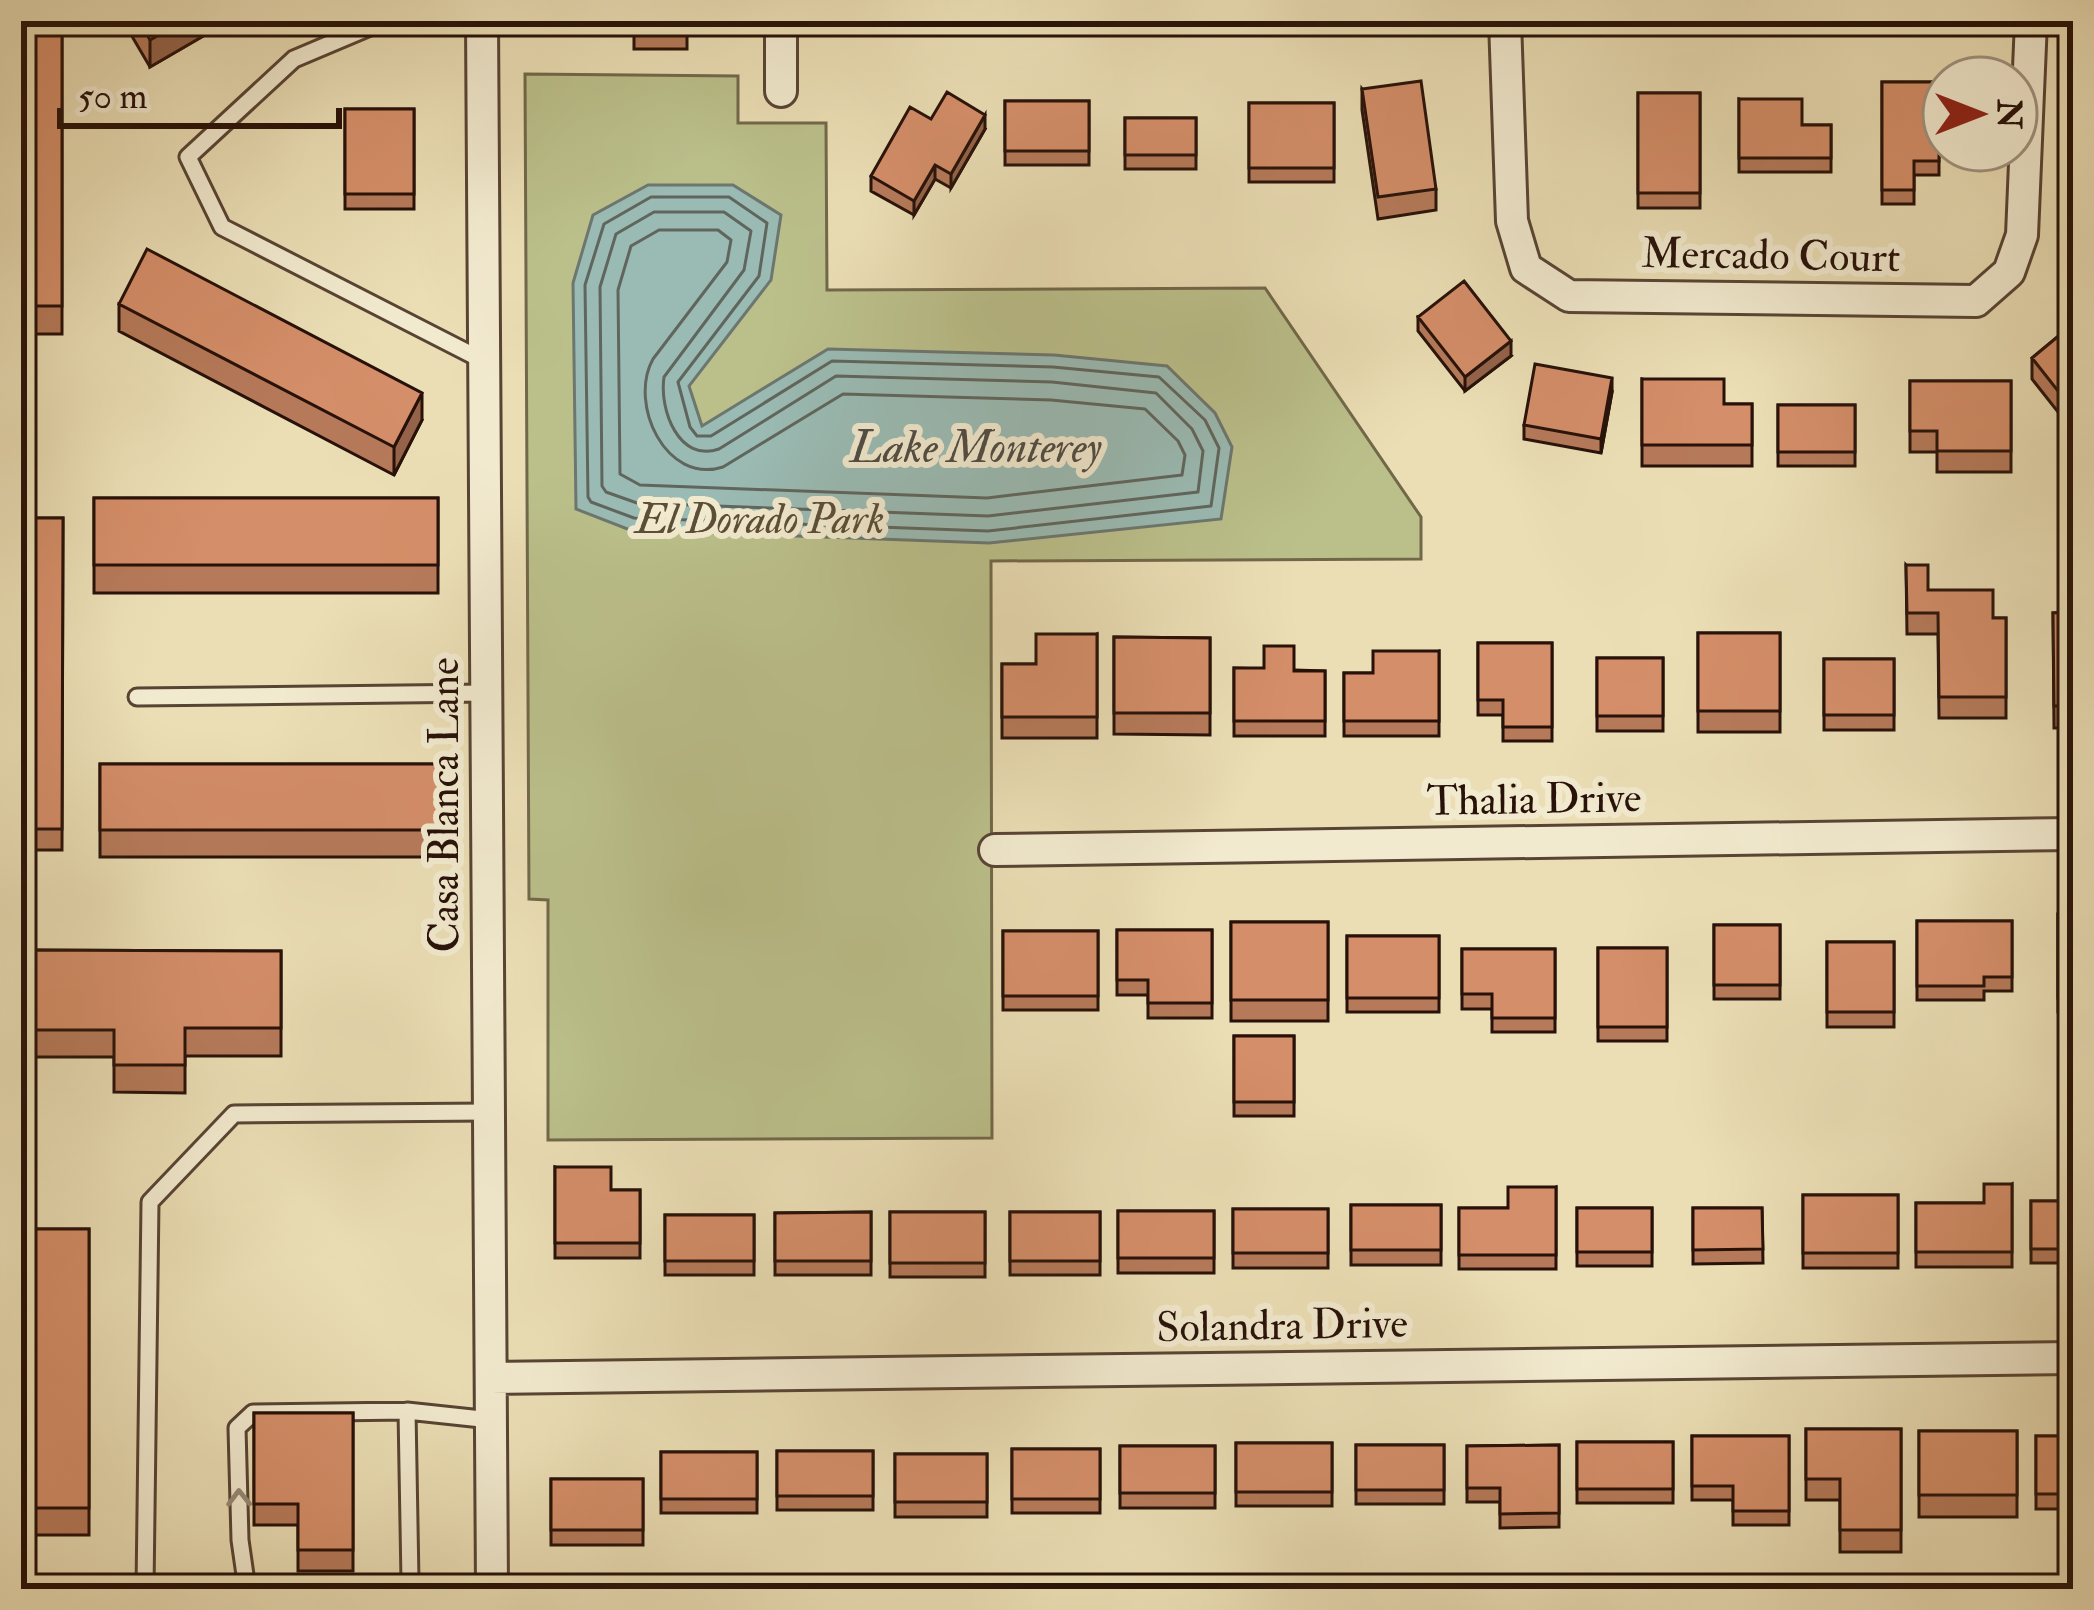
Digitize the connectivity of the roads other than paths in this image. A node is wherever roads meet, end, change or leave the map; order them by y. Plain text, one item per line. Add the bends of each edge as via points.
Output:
1 (383, 21) edge
2 (482, 21) edge
3 (781, 21) edge
4 (1505, 21) edge
5 (2031, 21) edge
6 (781, 92) dead end
7 (484, 361) junction
8 (486, 694) junction
9 (137, 697) dead end
10 (2073, 834) edge
11 (995, 850) dead end
12 (489, 1112) junction
13 (2073, 1358) edge
14 (491, 1378) junction
15 (407, 1411) junction
16 (491, 1420) junction
17 (410, 1581) dead end
18 (145, 1589) edge
19 (247, 1589) edge
20 (492, 1589) edge

1 - 7 lane via 294,58 188,157 222,227
2 - 7 street, Casa Blanca Lane
3 - 6 street
4 - 5 street, Mercado Court via 1512,221 1526,268 1568,296 1976,301 2009,272 2022,235
7 - 8 street, Casa Blanca Lane
8 - 9 lane
8 - 12 street, Casa Blanca Lane
10 - 11 street, Thalia Drive
12 - 14 street, Casa Blanca Lane
12 - 18 lane via 234,1114 150,1202
13 - 14 street, Solandra Drive
14 - 16 street, Casa Blanca Lane
15 - 16 lane
15 - 17 lane
19 -> 15 lane via 237,1428 254,1414
16 - 20 street, Casa Blanca Lane

